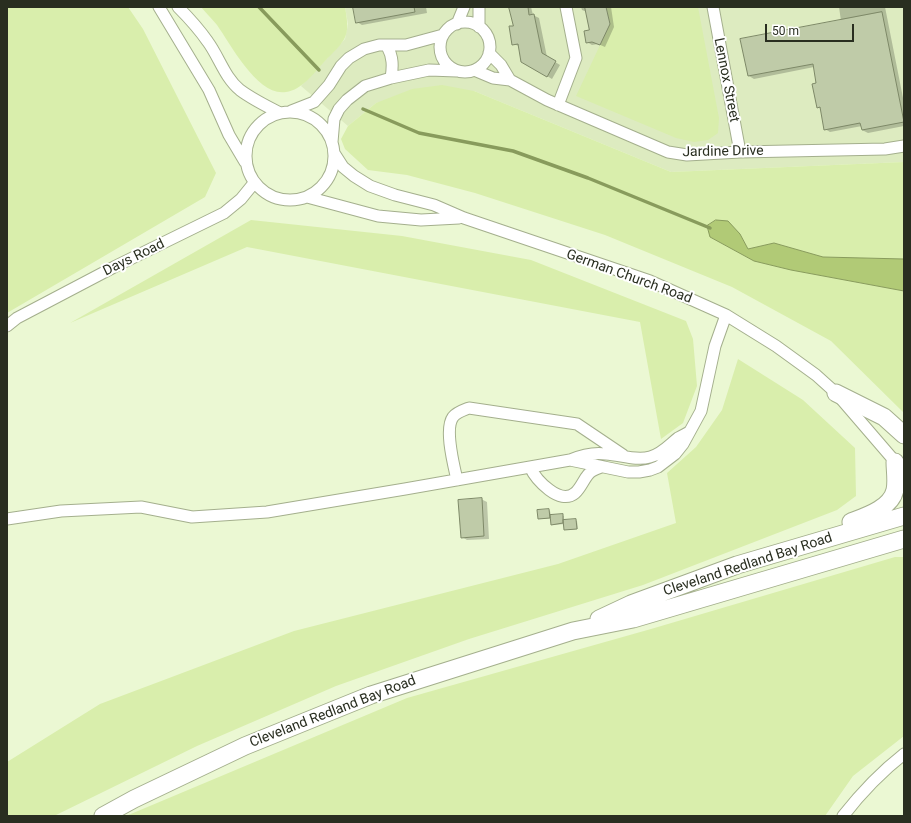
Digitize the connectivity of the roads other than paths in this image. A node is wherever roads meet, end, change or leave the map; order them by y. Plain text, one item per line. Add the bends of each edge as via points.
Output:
1 (159, 7) edge
2 (178, 7) edge
3 (464, 7) edge
4 (479, 7) edge
5 (566, 7) edge
6 (713, 7) edge
7 (457, 24) junction
8 (479, 27) junction
9 (443, 35) junction
10 (387, 46) junction
11 (489, 53) junction
12 (474, 70) junction
13 (457, 71) junction
14 (391, 78) junction
15 (510, 80) junction
16 (558, 105) junction
17 (286, 112) junction
18 (904, 146) edge
19 (333, 148) junction
20 (740, 152) junction
21 (246, 165) junction
22 (254, 183) junction
23 (307, 197) junction
24 (464, 218) junction
25 (726, 314) junction
26 (7, 326) edge
27 (836, 393) junction
28 (689, 432) junction
29 (904, 435) edge
30 (626, 457) junction
31 (570, 460) junction
32 (530, 467) junction
33 (601, 467) junction
34 (900, 467) edge
35 (457, 480) junction
36 (904, 516) edge
37 (7, 519) edge
38 (904, 539) edge
39 (737, 565) junction
40 (573, 631) junction
41 (904, 754) edge
42 (103, 816) edge
43 (843, 816) edge

1 - 21 street via 209,90
2 - 17 street via 209,42 230,78 240,89 263,105
3 - 7 street
4 - 8 street
5 - 16 street via 576,58
6 - 20 street, Lennox Street
7 - 8 street via 464,22
7 - 9 street via 451,26
8 - 11 street via 488,39
9 - 10 street via 406,45
9 - 13 street via 440,41 442,56 450,68
10 - 14 street via 392,56
10 - 17 street via 364,48 341,66 314,102
11 - 12 street via 486,60
11 - 15 street via 501,65
12 - 13 street
12 - 15 street via 493,78
13 - 14 street via 428,70
14 - 19 street via 365,86 339,109 334,120
15 - 16 street, Jardine Drive
16 - 20 street, Jardine Drive via 668,152 687,155
17 - 19 street via 305,114 316,121 326,130
17 - 21 street via 268,117 257,126 249,138
18 - 20 street, Jardine Drive via 885,149
19 - 23 street via 333,167 328,179 319,190
19 - 24 street, German Church Road via 343,167 370,186 434,205
21 - 22 street
22 - 23 street via 265,193 278,199 293,200
22 - 26 street, Days Road via 241,199 224,213 116,266 17,318
23 - 24 street, German Church Road via 378,216 421,220
24 - 25 street, German Church Road via 650,281
25 - 27 street, German Church Road via 776,346
25 - 28 street via 715,346 701,411
27 - 29 highway via 884,418
27 - 34 street, German Church Road
28 - 30 street via 657,454 641,458
28 - 33 street via 675,454 658,467 628,472
30 - 31 street via 594,454 580,455
30 - 35 street via 577,424 469,408 453,417 450,425 450,442
31 - 32 street
31 - 33 street
32 - 33 street via 550,490 562,496 569,496 574,494 591,471
32 - 35 street
34 - 39 highway via 895,491 886,505 867,516
35 - 37 street via 267,512 192,517 141,507 61,511
36 - 39 highway, Cleveland Redland Bay Road
38 - 40 highway, Cleveland Redland Bay Road via 633,619
39 - 40 highway, Cleveland Redland Bay Road via 631,604
40 - 42 highway, Cleveland Redland Bay Road via 371,695 245,746
41 - 43 street via 863,792

